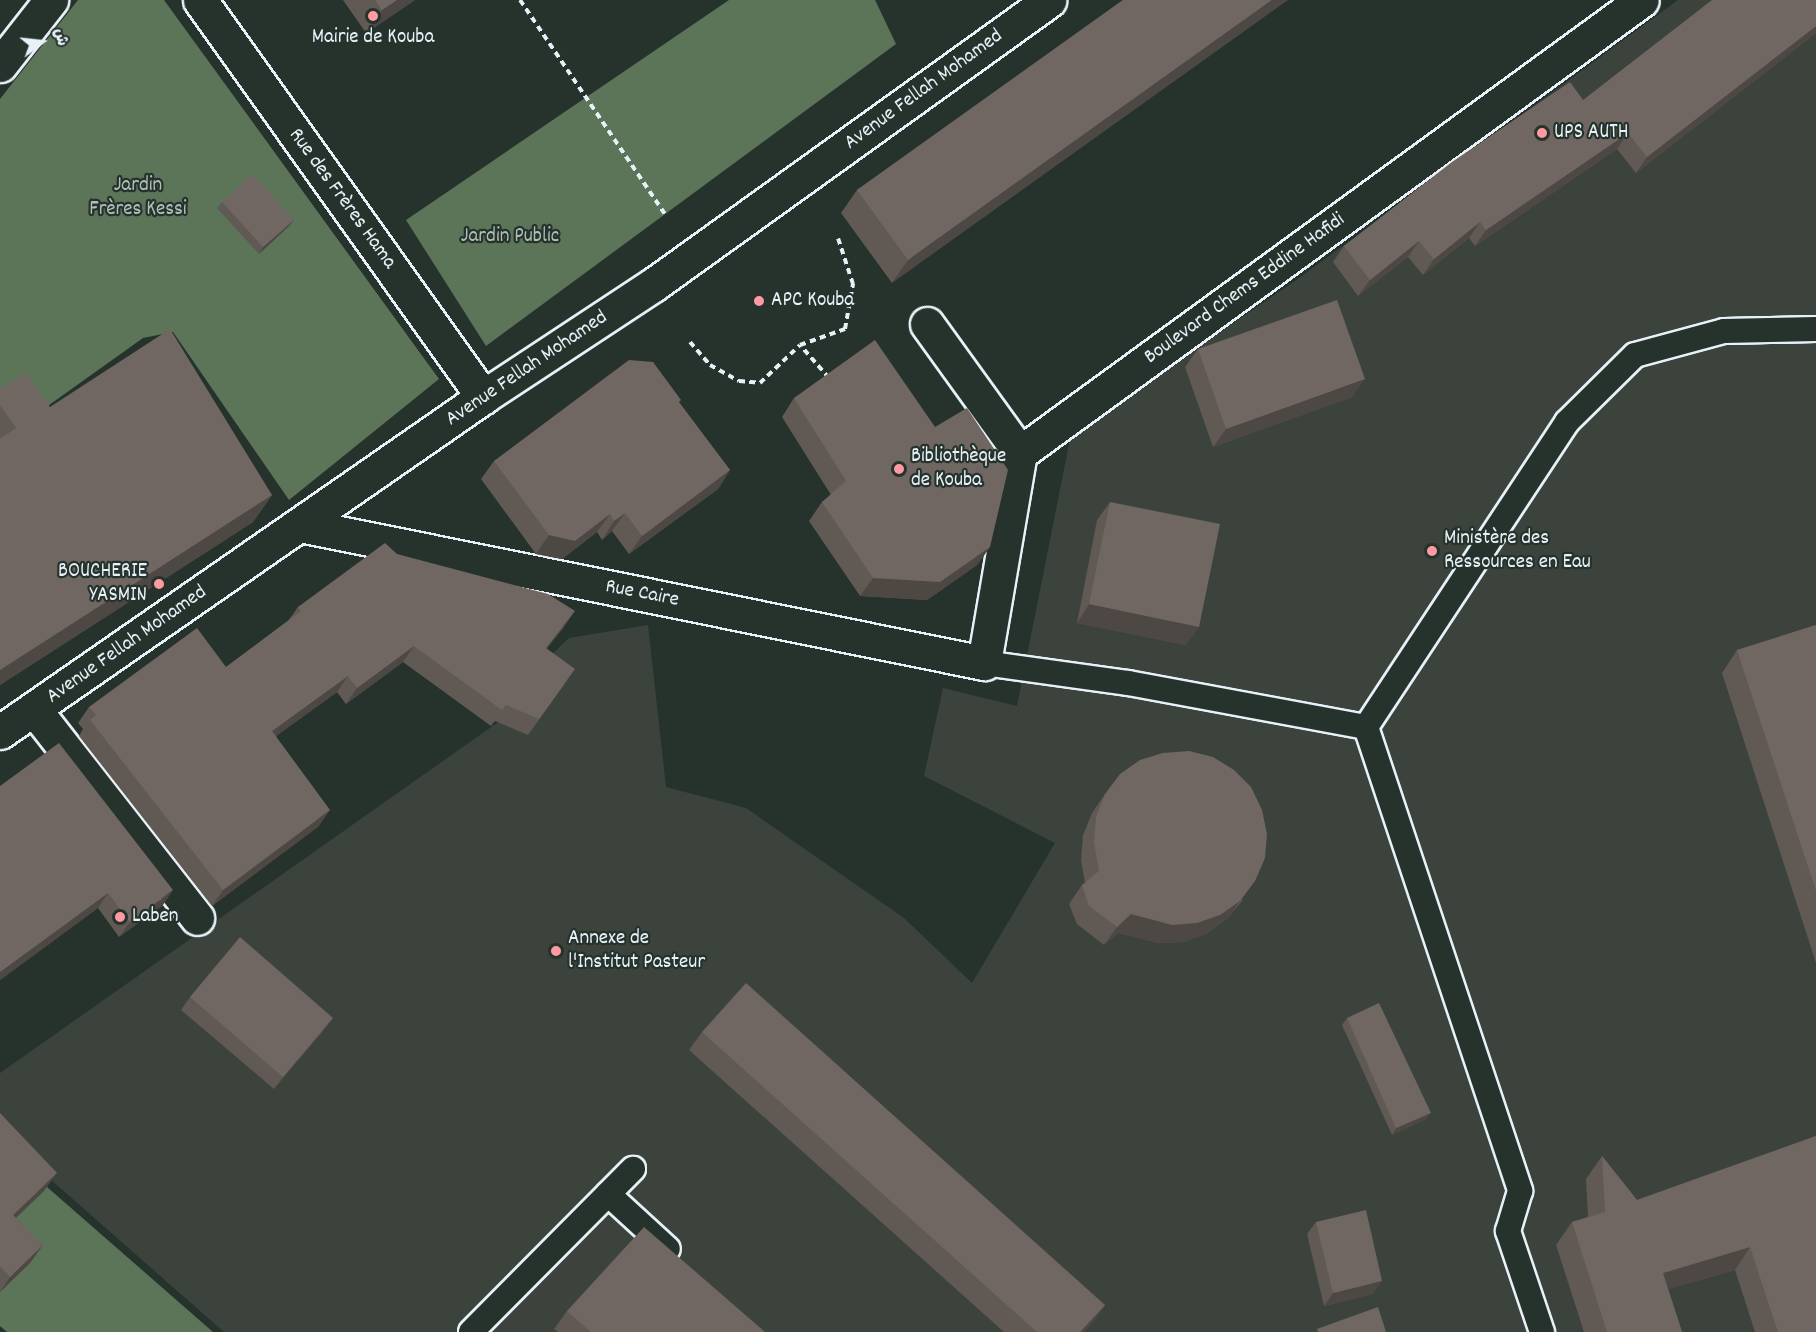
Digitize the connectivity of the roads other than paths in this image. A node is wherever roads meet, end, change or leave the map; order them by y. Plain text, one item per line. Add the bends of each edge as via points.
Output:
1 (51, 0) edge
2 (200, 0) edge
3 (1049, 0) edge
4 (1642, 0) edge
5 (0, 64) edge
6 (927, 324) dead end
7 (1816, 329) edge
8 (483, 397) junction
9 (1020, 453) junction
10 (300, 525) junction
11 (984, 663) junction
12 (34, 709) junction
13 (1366, 727) junction
14 (0, 732) edge
15 (197, 918) dead end
16 (633, 1169) dead end
17 (608, 1194) junction
18 (685, 1263) edge
19 (471, 1332) edge
20 (1542, 1332) edge

1 - 5 street
2 - 8 street, Rue des Frères Hama
3 - 8 street, Avenue Fellah Mohamed via 653,285
4 - 9 street, Boulevard Chems Eddine Hafidi
6 - 9 street
7 - 13 lane via 1724,331 1635,356 1567,422
8 - 10 street, Avenue Fellah Mohamed
9 - 11 street
10 - 11 street, Rue Caire
10 - 12 street, Avenue Fellah Mohamed
11 - 13 lane via 1128,683
12 - 14 street, Avenue Fellah Mohamed
12 - 15 street
13 - 20 lane via 1520,1191 1508,1231
16 - 17 lane
17 - 18 lane
17 - 19 lane

